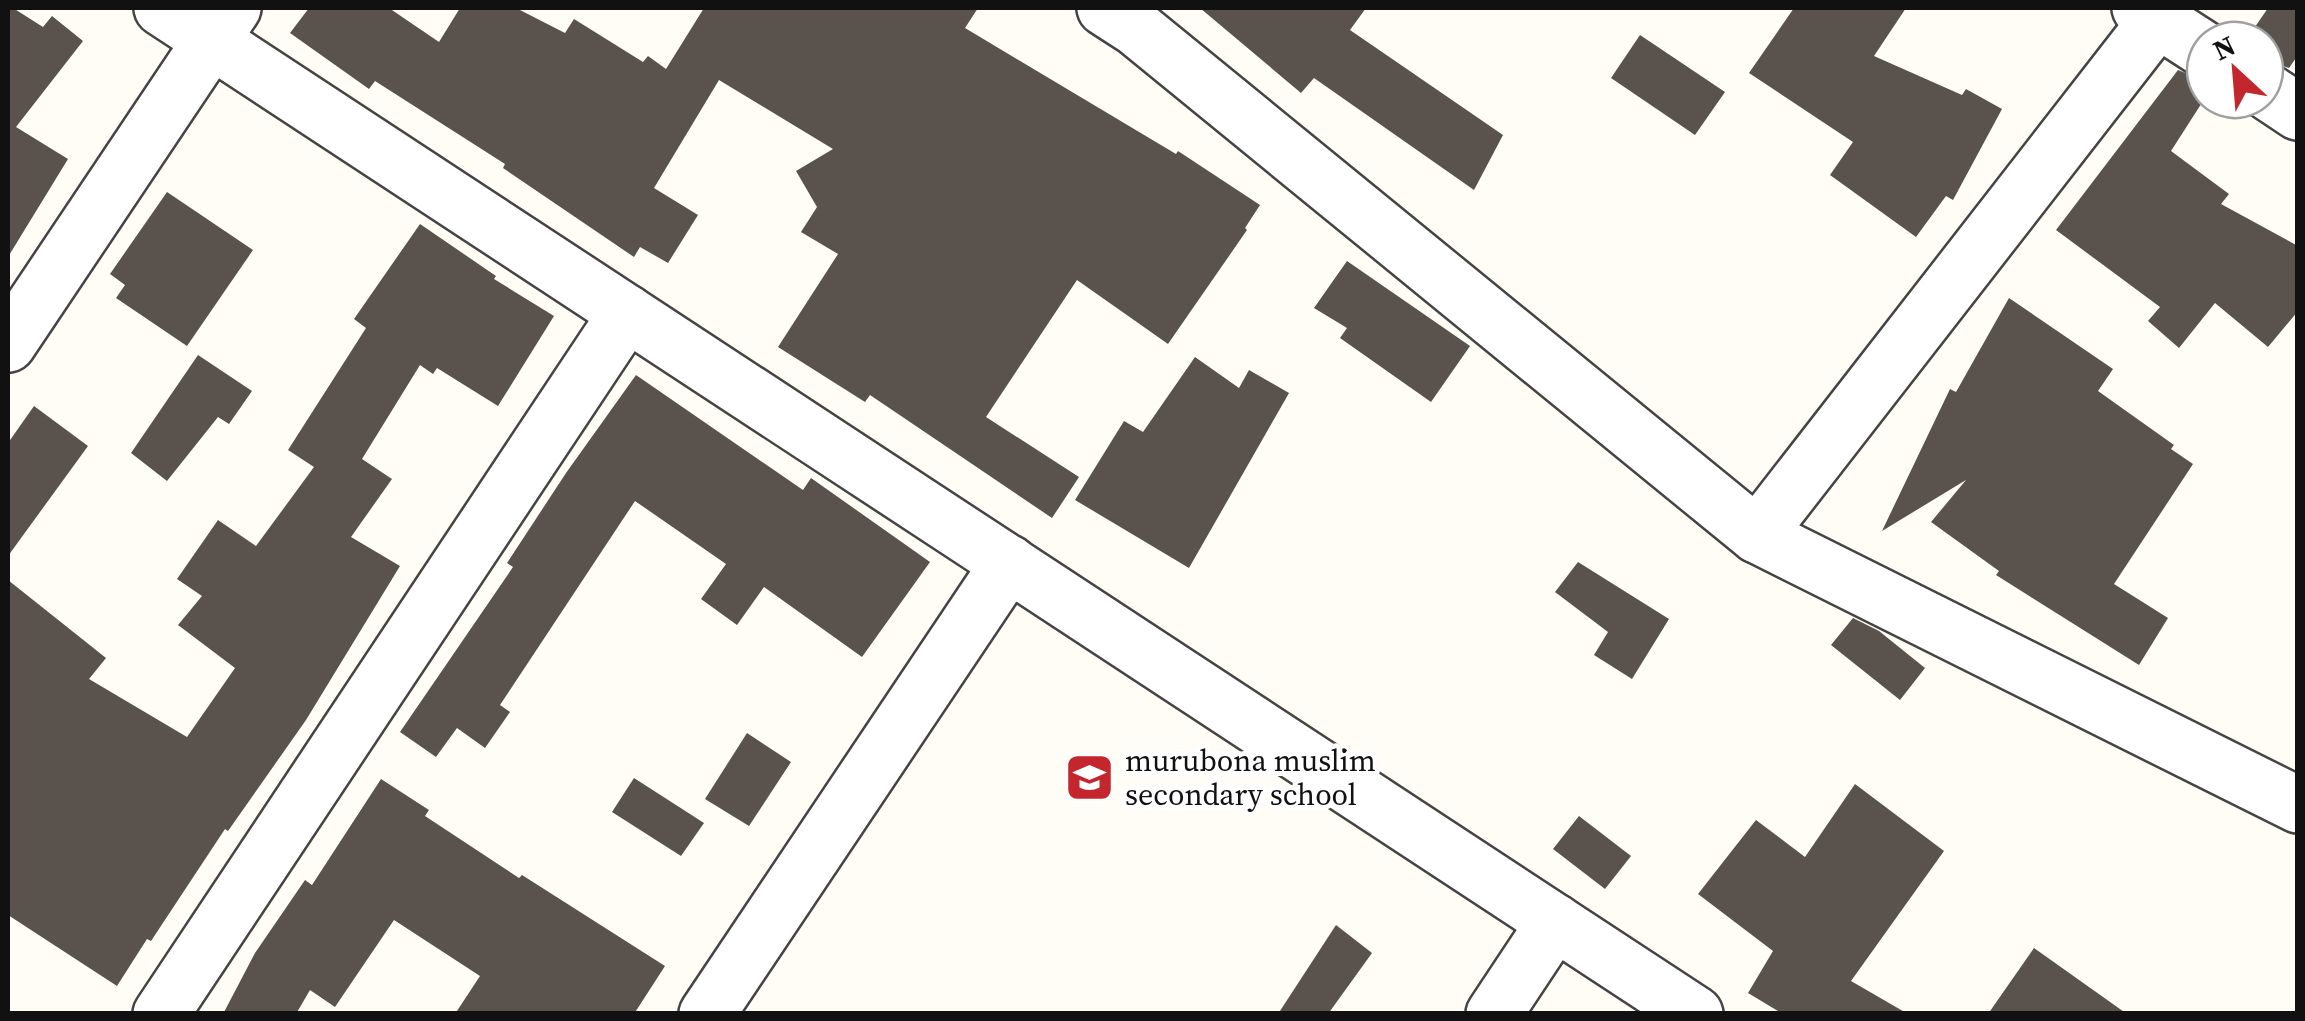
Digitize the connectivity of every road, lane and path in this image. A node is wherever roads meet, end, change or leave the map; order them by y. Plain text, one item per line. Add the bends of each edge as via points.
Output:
1 (162, 8) edge
2 (2149, 13) edge
3 (1131, 14) edge
4 (222, 24) edge
5 (2185, 37) edge
6 (627, 313) junction
7 (8, 344) edge
8 (1758, 535) junction
9 (1008, 564) junction
10 (2298, 806) edge
11 (1555, 922) junction
12 (161, 1014) edge
13 (708, 1014) edge
14 (1494, 1014) edge
15 (1695, 1014) edge

1 - 4 street
2 - 5 street
2 - 8 street
3 - 8 street
4 - 6 street
4 - 7 street
6 - 9 street
6 - 12 street
8 - 10 street
9 - 11 street
9 - 13 street
11 - 14 street
11 - 15 street

